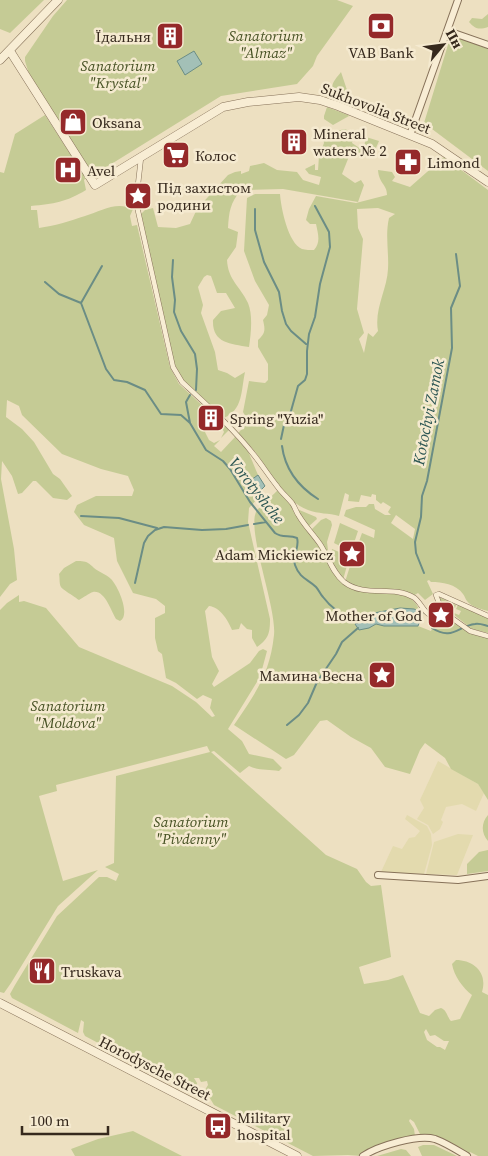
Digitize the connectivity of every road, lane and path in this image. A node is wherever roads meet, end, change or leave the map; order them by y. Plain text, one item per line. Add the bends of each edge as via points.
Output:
1 (58, 0) edge
2 (458, 0) edge
3 (448, 30) junction
4 (488, 45) edge
5 (10, 51) junction
6 (0, 60) edge
7 (410, 135) junction
8 (141, 158) junction
9 (488, 182) edge
10 (442, 611) junction
11 (488, 616) edge
12 (488, 636) edge
13 (378, 875) dead end
14 (488, 876) edge
15 (0, 1003) edge
16 (297, 1156) edge
17 (363, 1156) edge
18 (467, 1156) edge

1 - 5 street
2 - 3 street
3 - 4 street
3 - 7 street
5 - 6 street
5 - 8 street, Sukhovolia Street via 97,186
7 - 8 street, Sukhovolia Street via 320,100 292,97 223,107
7 - 9 street, Sukhovolia Street via 442,150
8 - 10 street via 136,202 177,376 254,454 292,503 344,582 365,591 398,592 413,597 429,614
10 - 11 street via 436,596 439,594
10 - 12 street via 470,631
13 - 14 street via 458,880
15 - 16 street, Horodysche Street
17 - 18 street via 406,1141 428,1138

